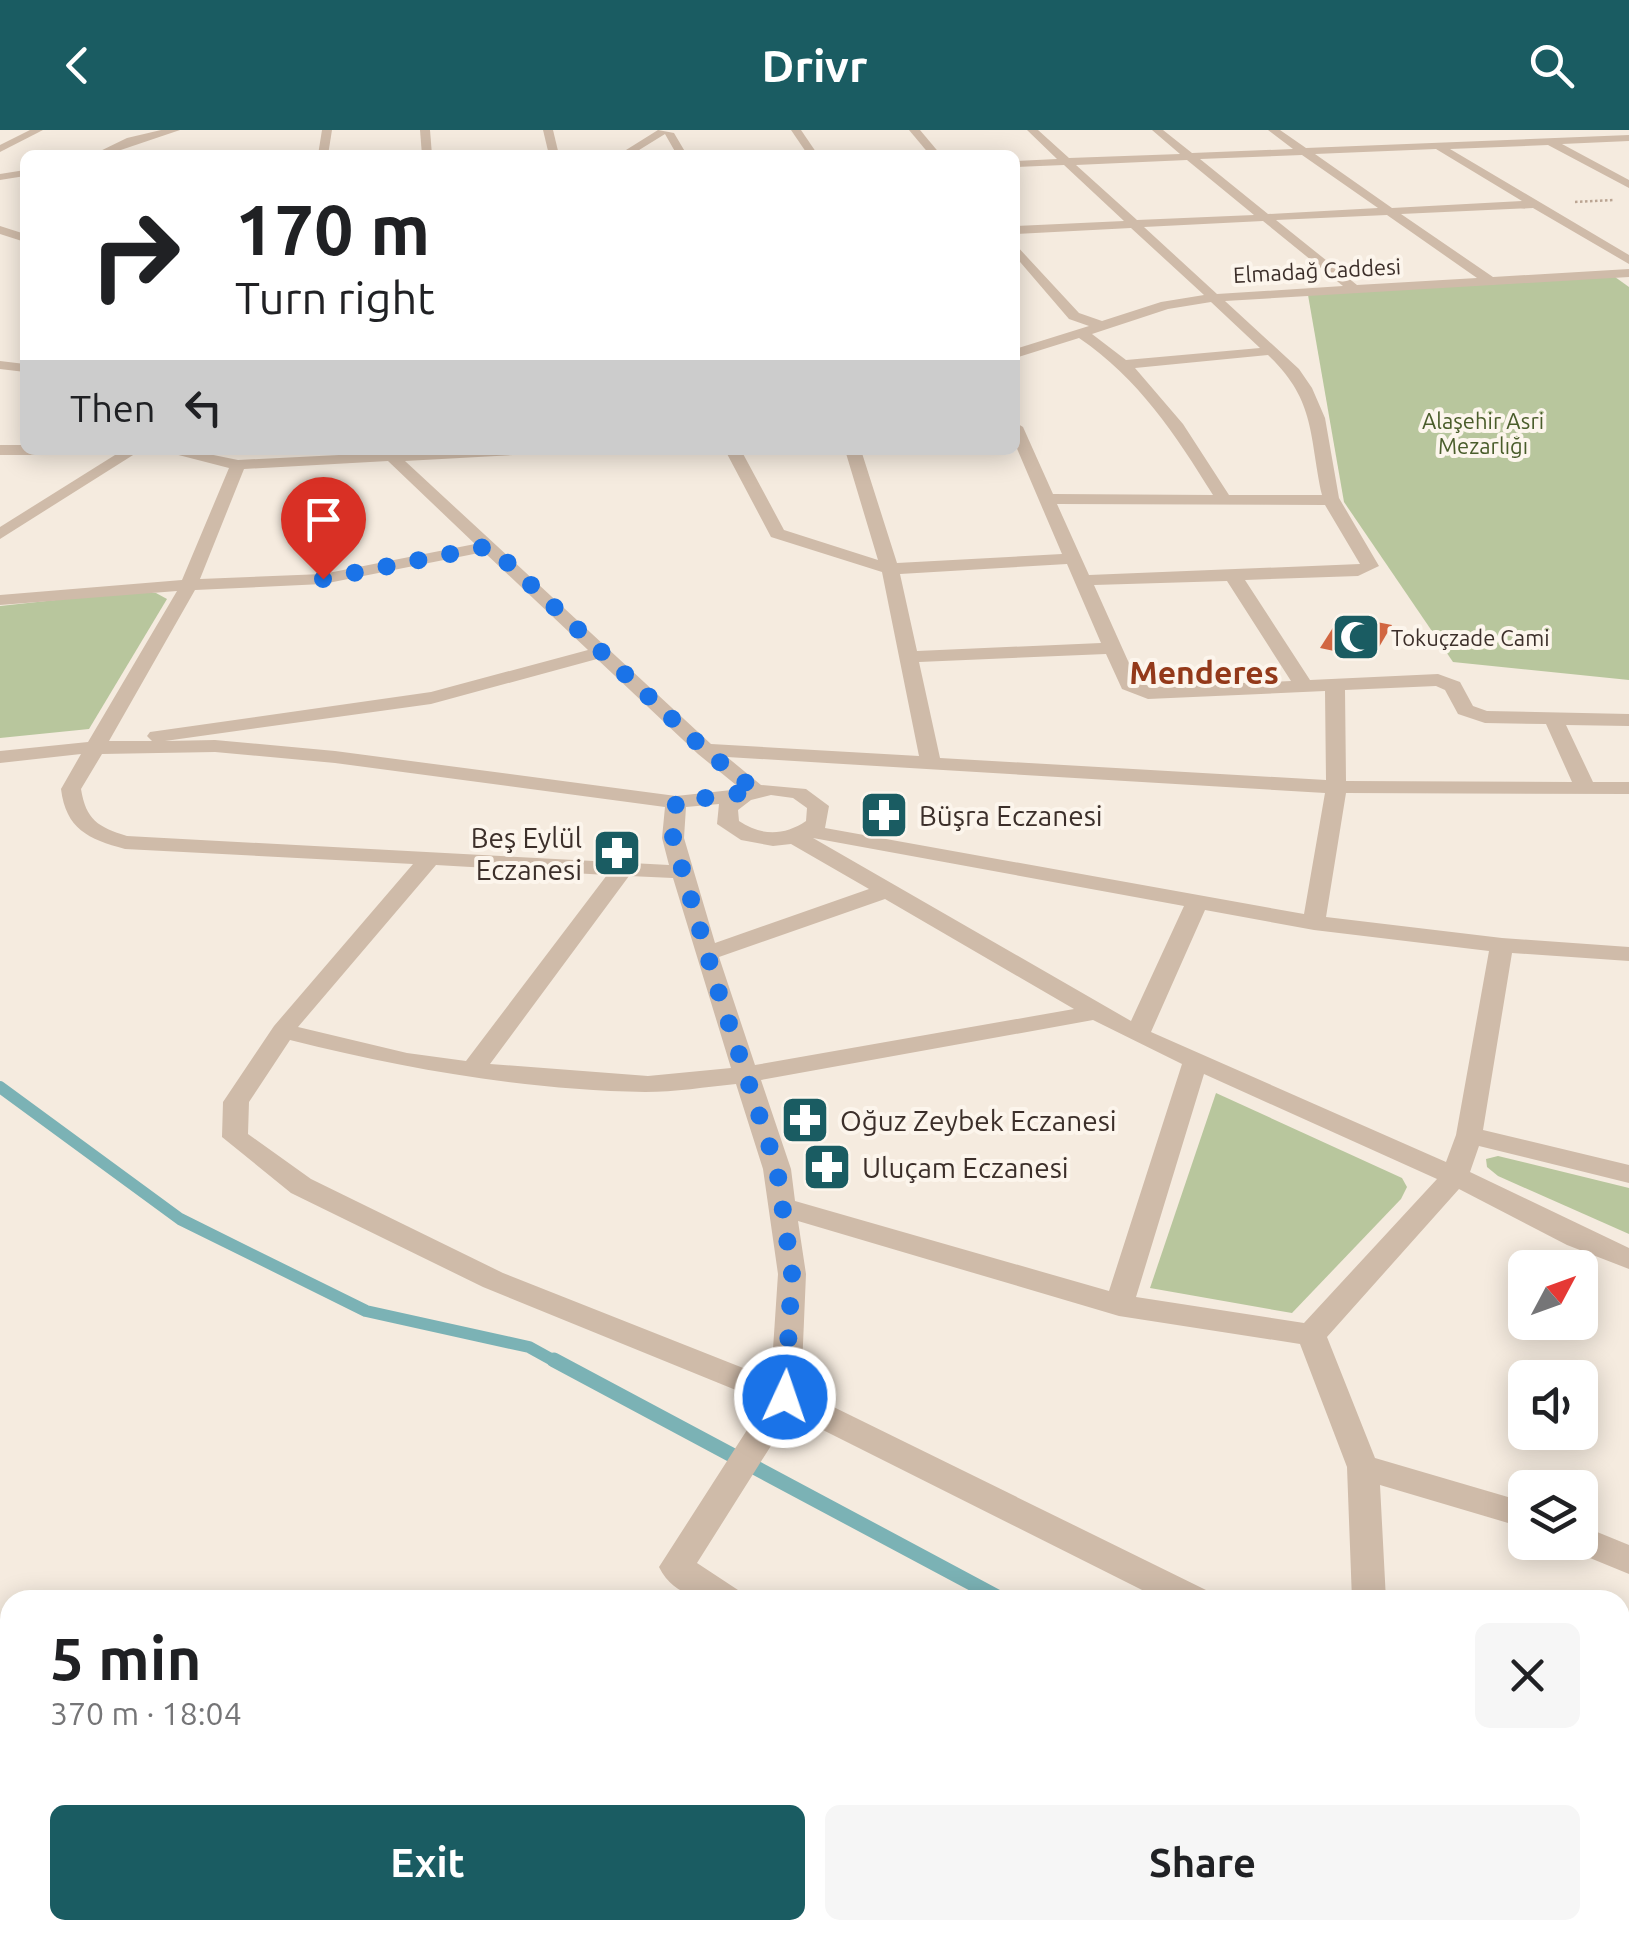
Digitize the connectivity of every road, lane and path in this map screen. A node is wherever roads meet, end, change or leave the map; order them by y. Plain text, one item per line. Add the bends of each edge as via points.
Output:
1 (38, 130) edge
2 (173, 130) edge
3 (914, 130) edge
4 (1032, 130) edge
5 (1157, 130) edge
6 (1273, 130) edge
7 (1410, 130) edge
8 (1529, 130) edge
9 (671, 132) edge
10 (1629, 138) edge
11 (1549, 141) junction
12 (1436, 145) junction
13 (0, 149) edge
14 (108, 150) edge
15 (633, 150) edge
16 (645, 150) edge
17 (932, 150) edge
18 (1302, 150) junction
19 (1189, 156) junction
20 (1066, 162) junction
21 (1020, 164) edge
22 (1629, 185) edge
23 (1535, 204) junction
24 (1390, 212) junction
25 (1266, 218) junction
26 (1134, 225) junction
27 (1020, 230) edge
28 (1020, 254) edge
29 (1628, 271) edge
30 (1491, 282) junction
31 (1354, 290) junction
32 (1213, 298) junction
33 (1097, 324) junction
34 (1079, 331) junction
35 (1271, 351) junction
36 (1020, 352) edge
37 (1128, 364) junction
38 (1020, 437) edge
39 (125, 455) edge
40 (189, 455) edge
41 (377, 455) edge
42 (391, 455) edge
43 (736, 455) edge
44 (854, 455) edge
45 (238, 466) junction
46 (1050, 500) junction
47 (1224, 500) junction
48 (1331, 500) junction
49 (0, 534) edge
50 (490, 546) junction
51 (1075, 558) junction
52 (890, 569) junction
53 (1234, 577) junction
54 (1084, 580) junction
55 (188, 586) junction
56 (0, 600) edge
57 (1113, 648) junction
58 (602, 652) junction
59 (908, 657) junction
60 (1335, 686) junction
61 (1305, 687) junction
62 (1553, 718) junction
63 (1629, 720) edge
64 (93, 748) junction
65 (705, 750) junction
66 (0, 757) edge
67 (930, 763) junction
68 (1336, 787) junction
69 (1629, 788) edge
70 (1586, 789) junction
71 (750, 793) junction
72 (676, 802) junction
73 (818, 806) junction
74 (736, 830) junction
75 (802, 834) junction
76 (909, 848) junction
77 (430, 858) junction
78 (623, 869) junction
79 (683, 872) junction
80 (888, 890) junction
81 (1197, 903) junction
82 (1314, 924) junction
83 (1502, 946) junction
84 (706, 954) junction
85 (1629, 954) edge
86 (1097, 1012) junction
87 (283, 1032) junction
88 (1138, 1035) junction
89 (1195, 1062) junction
90 (474, 1070) junction
91 (744, 1075) junction
92 (1469, 1135) junction
93 (1629, 1174) edge
94 (1455, 1176) junction
95 (783, 1206) junction
96 (1629, 1259) edge
97 (1120, 1306) junction
98 (1311, 1335) junction
99 (779, 1407) junction
100 (1363, 1467) junction
101 (1508, 1510) edge
102 (1598, 1547) edge
103 (1629, 1560) edge
104 (711, 1590) edge
105 (1172, 1590) edge
106 (1369, 1590) edge

1 - 13 street
2 - 14 street
3 - 17 street
4 - 20 street
5 - 19 street
6 - 18 street
7 - 12 street
8 - 11 street
9 - 15 street
9 - 16 street
10 - 11 street
11 - 12 street
11 - 22 street
12 - 18 street
12 - 23 street
18 - 19 street
18 - 24 street
19 - 20 street
19 - 25 street
20 - 21 street
20 - 26 street
23 - 24 street
23 - 29 street
24 - 25 street
24 - 30 street
25 - 26 street
25 - 31 street
26 - 27 street
26 - 32 street
28 - 33 street via 1074,316
29 - 30 street, Elmadağ Caddesi
30 - 31 street, Elmadağ Caddesi
31 - 32 street, Elmadağ Caddesi
32 - 33 street, Elmadağ Caddesi
32 - 35 street
33 - 34 street, Elmadağ Caddesi
34 - 36 street, Elmadağ Caddesi
34 - 37 street
35 - 37 street
35 - 48 street via 1308,390 1320,416
37 - 47 street via 1174,420
38 - 46 street
39 - 49 street
40 - 45 street
41 - 45 street
42 - 50 street
43 - 52 street via 777,533
44 - 52 street
45 - 55 street
46 - 47 street
46 - 51 street
47 - 48 street
48 - 53 street via 1370,566
50 - 55 street via 323,579
50 - 58 street
51 - 52 street
51 - 54 street
52 - 59 street
53 - 54 street
53 - 61 street
54 - 57 street
55 - 56 street
55 - 64 street
57 - 59 street
57 - 61 street via 1128,686 1148,693
58 - 64 street via 436,697 238,720
58 - 65 street
59 - 67 street
60 - 61 street
60 - 62 street via 1438,680 1453,686 1465,710 1484,717
60 - 68 street
62 - 63 street
62 - 70 street
64 - 66 street
64 - 72 street via 215,746 336,756
64 - 77 street via 72,790 73,813 87,830 125,842
65 - 67 street
65 - 71 street
67 - 68 street
68 - 70 street
68 - 82 street
69 - 70 street
71 - 72 street
71 - 73 street via 799,793
71 - 74 street via 727,808
72 - 74 street
72 - 79 street via 673,838
73 - 75 street via 817,823
73 - 76 street
74 - 75 street via 762,839
75 - 76 street
75 - 80 street
76 - 81 street
77 - 78 street
77 - 87 street
78 - 79 street
78 - 90 street
79 - 84 street
80 - 84 street
80 - 86 street
81 - 82 street
81 - 88 street
82 - 83 street
83 - 85 street
83 - 92 street
84 - 91 street
86 - 88 street
86 - 91 street
87 - 90 street
87 - 99 street via 236,1102 235,1137 248,1147 302,1186 493,1280
88 - 89 street
89 - 94 street
89 - 97 street
90 - 91 street via 648,1084
91 - 95 street
92 - 93 street
92 - 94 street
94 - 96 street
94 - 98 street
95 - 97 street
95 - 99 street via 792,1274
97 - 98 street
98 - 100 street
99 - 104 street via 676,1566
99 - 105 street
100 - 101 street
100 - 106 street
102 - 103 street

